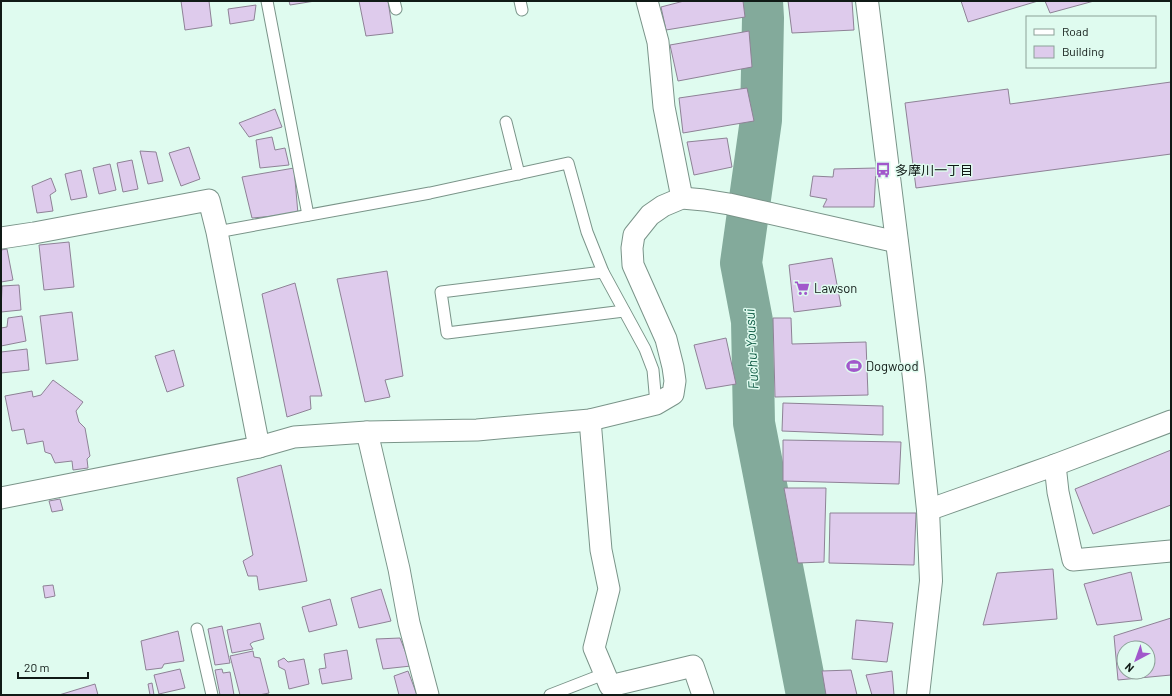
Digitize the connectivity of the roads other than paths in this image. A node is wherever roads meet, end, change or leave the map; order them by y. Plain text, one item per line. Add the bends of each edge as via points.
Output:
1 (267, 1) edge
2 (647, 1) edge
3 (867, 1) edge
4 (506, 122) dead end
5 (519, 174) junction
6 (682, 198) junction
7 (308, 215) junction
8 (217, 232) junction
9 (1, 238) edge
10 (897, 242) junction
11 (603, 272) junction
12 (624, 311) junction
13 (656, 404) junction
14 (590, 420) junction
15 (1171, 421) edge
16 (367, 432) junction
17 (259, 447) junction
18 (1055, 465) junction
19 (1, 498) edge
20 (928, 510) junction
21 (1171, 551) edge
22 (197, 629) dead end
23 (604, 674) junction
24 (212, 695) edge
25 (428, 695) edge
26 (550, 695) edge
27 (703, 695) edge
28 (918, 695) edge

1 - 7 lane
2 - 6 street via 658,42 664,107
3 - 10 street
4 - 5 lane
5 - 7 lane
5 - 11 lane via 568,163 587,232
6 - 10 street via 729,204
6 - 13 street via 650,215 634,236 632,248 633,265 666,339 673,367 673,394
7 - 8 lane
8 - 9 street via 209,200
8 - 17 street
10 - 20 street
11 - 12 lane
11 - 12 lane via 441,292 447,333
12 - 13 lane via 645,349 653,370
13 - 14 street
14 - 16 street via 477,430
14 - 23 street via 601,550 609,589 594,648
15 - 18 street
16 - 17 street via 294,438
16 - 25 street
17 - 19 street
18 - 20 street
18 - 21 street via 1058,492 1073,560
20 - 28 street via 931,581
22 - 24 lane
23 - 26 lane
23 - 27 street via 610,686 693,666

